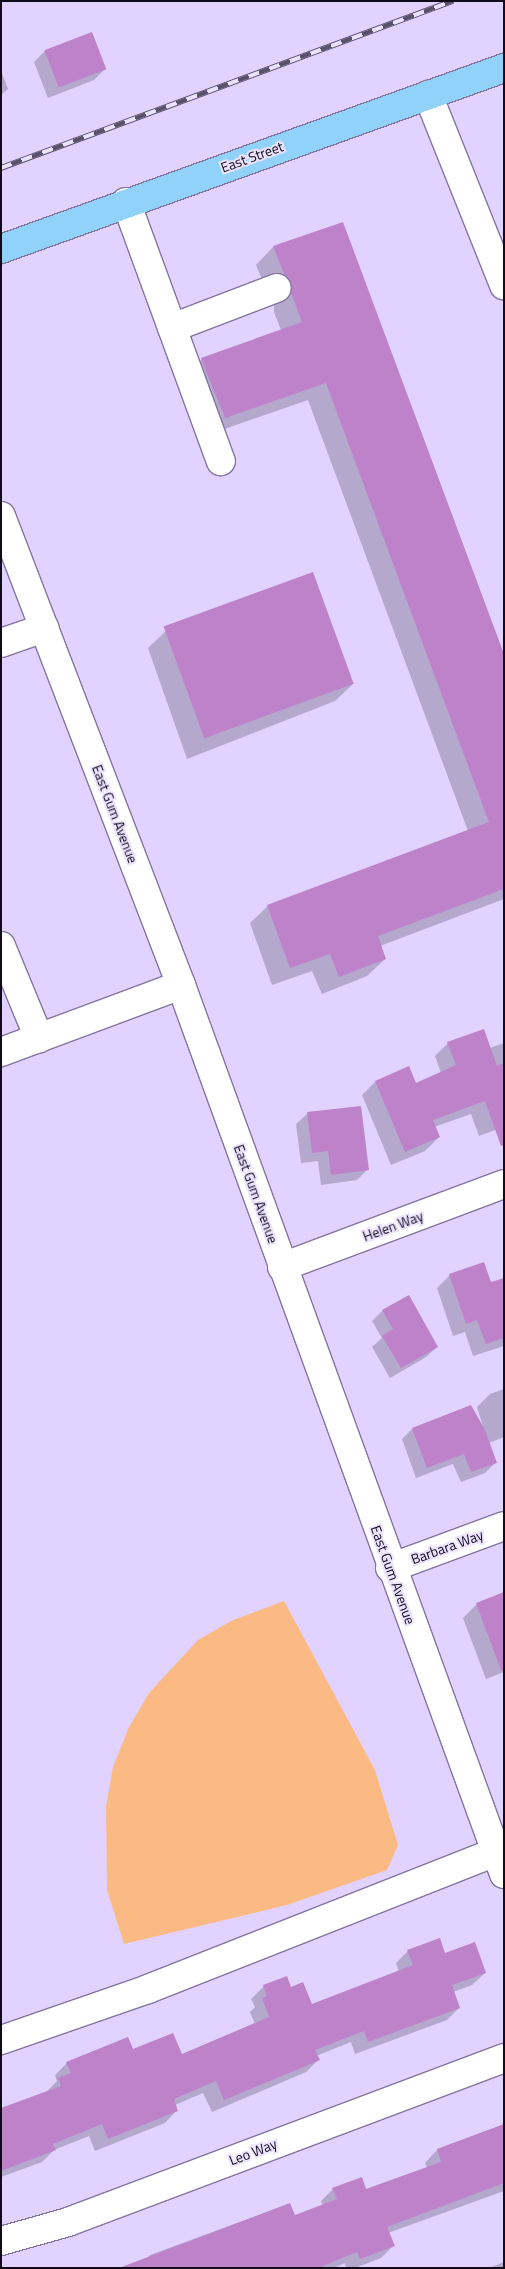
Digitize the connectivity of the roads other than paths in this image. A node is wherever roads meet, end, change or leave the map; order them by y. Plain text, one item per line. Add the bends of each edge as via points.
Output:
1 (504, 68) edge
2 (428, 94) junction
3 (126, 202) junction
4 (1, 249) edge
5 (504, 285) edge
6 (277, 288) dead end
7 (172, 328) junction
8 (221, 462) dead end
9 (1, 516) edge
10 (12, 576) edge
11 (44, 628) junction
12 (1, 643) edge
13 (1, 946) edge
14 (181, 985) junction
15 (39, 1038) junction
16 (1, 1052) edge
17 (504, 1184) edge
18 (282, 1267) junction
19 (504, 1526) edge
20 (390, 1568) junction
21 (501, 1868) edge
22 (1, 2040) edge
23 (504, 2058) edge
24 (1, 2240) edge

1 - 2 main road, East Street
2 - 3 main road, East Street
2 - 5 street
3 - 4 main road, East Street
3 - 7 street
6 - 7 street
7 - 8 street
9 - 10 street, East Gum Avenue
10 - 11 street, East Gum Avenue
11 - 12 street
11 - 14 street, East Gum Avenue
13 - 15 street
14 - 15 street
14 - 18 street, East Gum Avenue
15 - 16 street
17 - 18 street, Helen Way
18 - 20 street, East Gum Avenue
19 - 20 street, Barbara Way
20 - 21 street, East Gum Avenue
21 - 22 street
23 - 24 street, Leo Way via 68,2222

